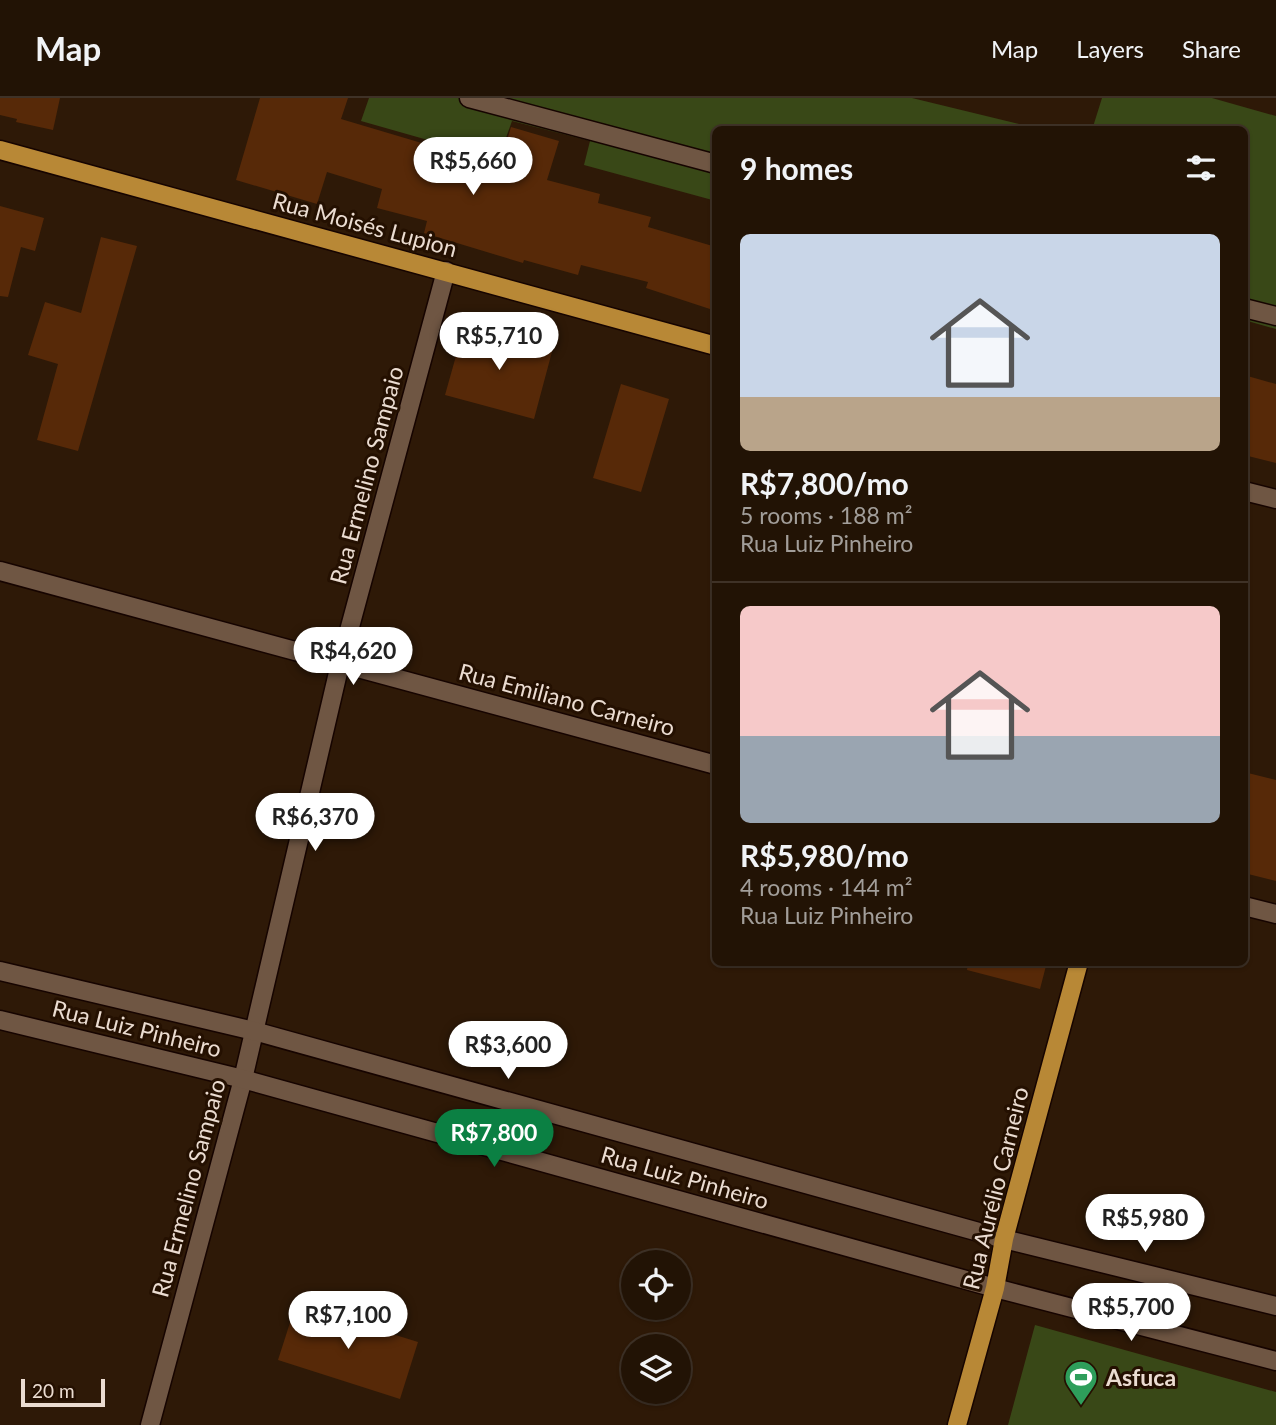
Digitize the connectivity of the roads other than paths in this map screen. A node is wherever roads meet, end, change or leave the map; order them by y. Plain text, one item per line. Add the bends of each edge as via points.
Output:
1 (469, 98) edge
2 (0, 150) edge
3 (712, 163) edge
4 (446, 271) junction
5 (1248, 309) edge
6 (1276, 316) edge
7 (712, 345) edge
8 (1248, 492) edge
9 (1276, 499) edge
10 (0, 571) edge
11 (340, 664) junction
12 (712, 764) edge
13 (1248, 907) edge
14 (1276, 914) edge
15 (1078, 966) edge
16 (0, 971) edge
17 (0, 1020) edge
18 (254, 1031) junction
19 (243, 1079) junction
20 (1004, 1239) junction
21 (995, 1288) junction
22 (1276, 1306) edge
23 (1276, 1361) edge
24 (150, 1425) edge
25 (957, 1425) edge

1 - 3 street
2 - 4 main road, Rua Moisés Lupion
4 - 7 main road, Rua Moisés Lupion
4 - 11 street, Rua Ermelino Sampaio
5 - 6 street
8 - 9 street
10 - 11 street, Rua Emiliano Carneiro
11 - 12 street, Rua Emiliano Carneiro
11 - 18 street, Rua Ermelino Sampaio
13 - 14 street
15 - 20 main road, Rua Aurélio Carneiro
16 - 18 street, Rua Luiz Pinheiro
17 - 19 street, Rua Luiz Pinheiro
18 - 19 street, Rua Ermelino Sampaio
18 - 20 street, Rua Luiz Pinheiro
19 - 21 street, Rua Luiz Pinheiro
19 - 24 street, Rua Ermelino Sampaio
20 - 21 main road, Rua Aurélio Carneiro
20 - 22 street, Rua Luiz Pinheiro
21 - 23 street, Rua Luiz Pinheiro
21 - 25 main road, Rua Aurélio Carneiro

